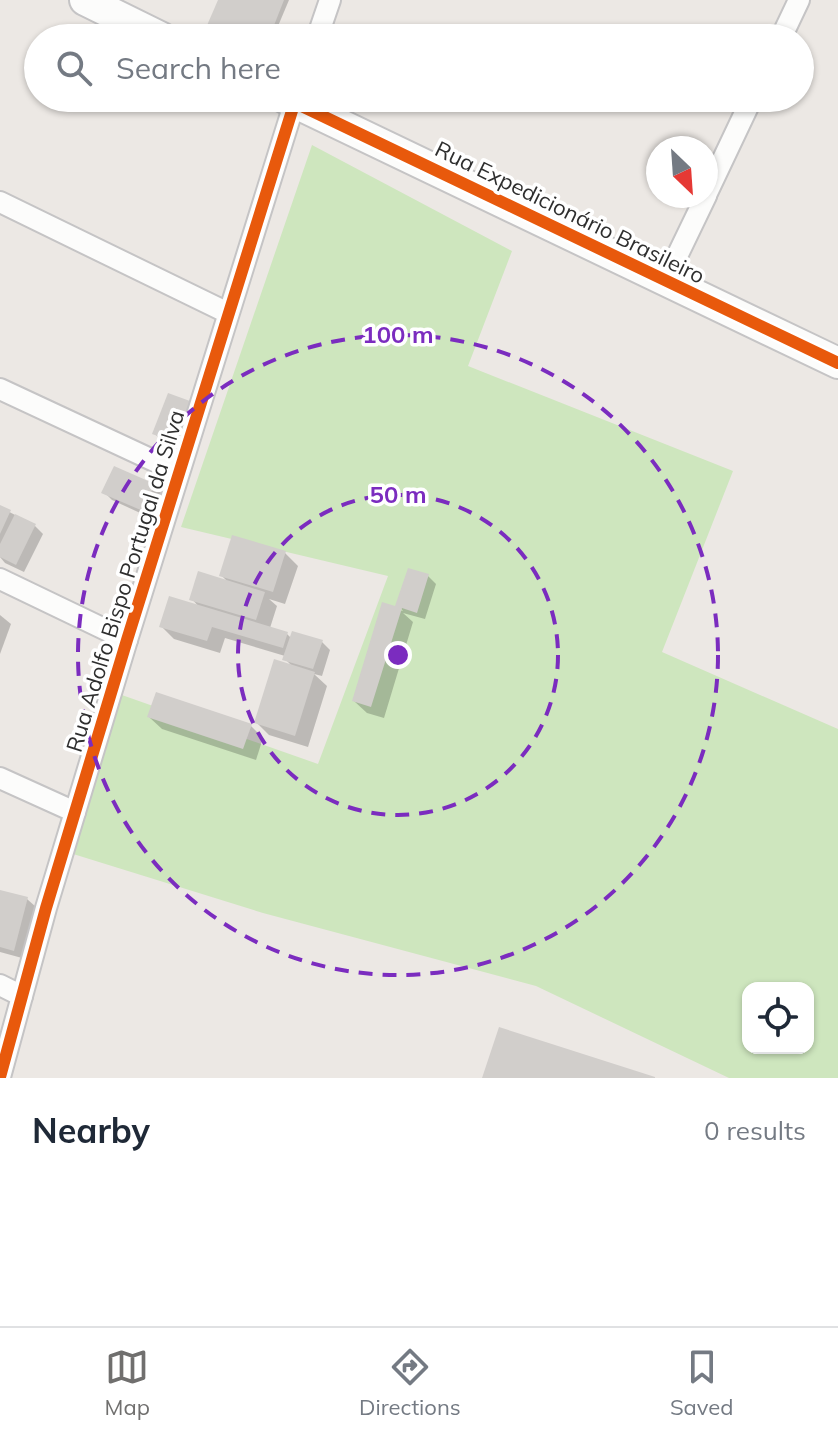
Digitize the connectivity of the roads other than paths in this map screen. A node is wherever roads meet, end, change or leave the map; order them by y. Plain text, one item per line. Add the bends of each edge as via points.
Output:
1 (85, 0) edge
2 (330, 0) edge
3 (799, 0) edge
4 (134, 24) edge
5 (322, 24) edge
6 (788, 24) edge
7 (288, 112) edge
8 (317, 112) edge
9 (745, 112) edge
10 (718, 170) edge
11 (0, 202) edge
12 (700, 208) edge
13 (666, 279) junction
14 (228, 313) junction
15 (838, 363) edge
16 (0, 389) edge
17 (178, 472) junction
18 (0, 579) edge
19 (127, 640) junction
20 (0, 778) edge
21 (75, 812) junction
22 (0, 985) edge
23 (22, 996) junction
24 (0, 1077) edge

1 - 4 street
2 - 5 street
3 - 6 street
7 - 14 street, Rua Adolfo Bispo Portugal da Silva
8 - 13 street, Rua Expedicionário Brasileiro
9 - 10 street
11 - 14 street
12 - 13 street
13 - 15 street, Rua Expedicionário Brasileiro
14 - 17 street, Rua Adolfo Bispo Portugal da Silva
16 - 17 street
17 - 19 street, Rua Adolfo Bispo Portugal da Silva
18 - 19 street
19 - 21 street, Rua Adolfo Bispo Portugal da Silva
20 - 21 street
21 - 23 street, Rua Adolfo Bispo Portugal da Silva
22 - 23 street
23 - 24 street, Rua Adolfo Bispo Portugal da Silva

